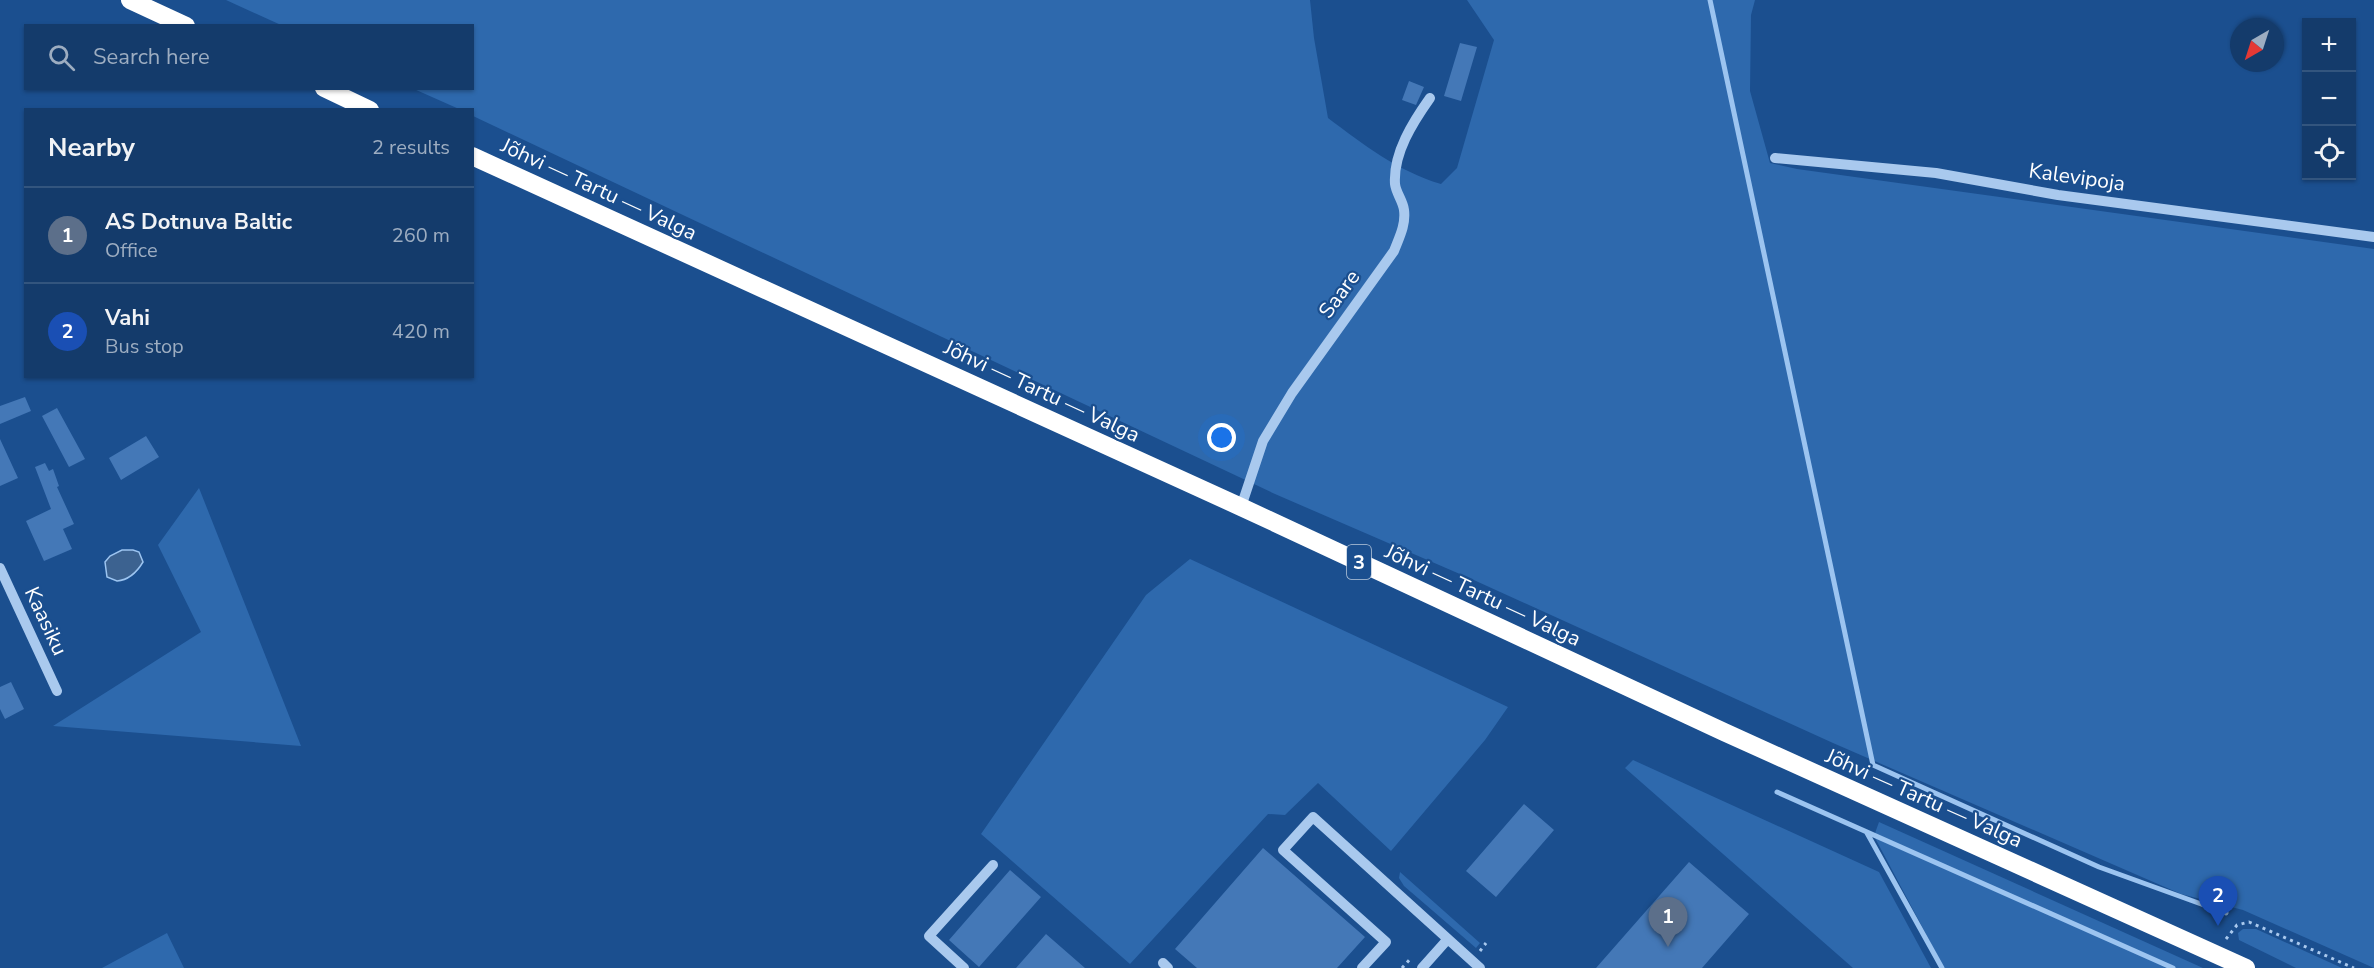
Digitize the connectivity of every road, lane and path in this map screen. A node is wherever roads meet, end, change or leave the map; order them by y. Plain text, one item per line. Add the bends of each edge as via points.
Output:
1 (130, 0) edge
2 (182, 24) edge
3 (328, 90) edge
4 (1430, 98) dead end
5 (366, 108) edge
6 (474, 157) edge
7 (1775, 158) dead end
8 (2374, 237) edge
9 (1241, 507) junction
10 (0, 568) edge
11 (57, 692) dead end
12 (993, 865) dead end
13 (1447, 940) junction
14 (2217, 954) junction
15 (964, 968) edge
16 (1362, 968) edge
17 (1422, 968) edge
18 (1480, 968) edge
19 (2246, 968) edge
20 (2354, 968) edge

1 - 2 highway
3 - 5 highway
4 - 9 street, Saare via 1413,123 1396,163 1395,185 1404,210 1403,229 1394,251 1292,393 1263,441
6 - 9 highway, Jõhvi — Tartu — Valga / 3
7 - 8 street, Kalevipoja via 1936,173 2058,195
9 - 14 highway, Jõhvi — Tartu — Valga / 3 via 1724,732
10 - 11 street, Kaasiku
12 - 15 street via 929,936
13 - 16 street via 1313,817 1283,850 1386,942
13 - 17 street
13 - 18 street
14 - 19 highway, Jõhvi — Tartu — Valga / 3
14 - 20 path via 2237,925 2250,922

